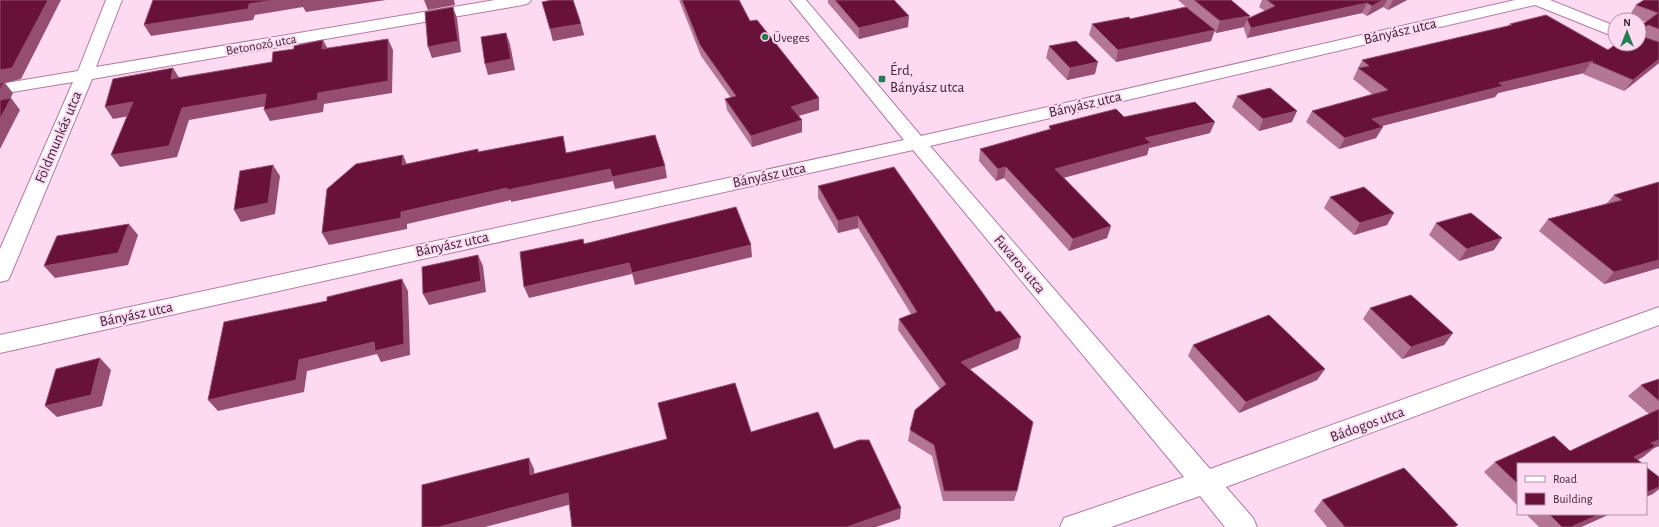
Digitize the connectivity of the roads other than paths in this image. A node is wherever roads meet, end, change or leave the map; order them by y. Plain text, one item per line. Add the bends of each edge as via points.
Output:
1 (114, 0) edge
2 (523, 0) edge
3 (798, 0) edge
4 (1536, 0) edge
5 (1607, 29) edge
6 (85, 74) junction
7 (0, 89) edge
8 (917, 143) junction
9 (0, 274) edge
10 (1659, 316) edge
11 (0, 344) edge
12 (1204, 482) junction
13 (1074, 527) edge
14 (1243, 527) edge

1 - 6 street, Földmunkás utca
2 - 6 street, Betonozó utca
3 - 8 street, Fuvaros utca
4 - 5 street
4 - 8 street, Bányász utca
6 - 7 street, Betonozó utca
6 - 9 street, Földmunkás utca
8 - 11 street, Bányász utca
8 - 12 street, Fuvaros utca
10 - 12 street, Bádogos utca
12 - 13 street, Bádogos utca
12 - 14 street, Fuvaros utca

